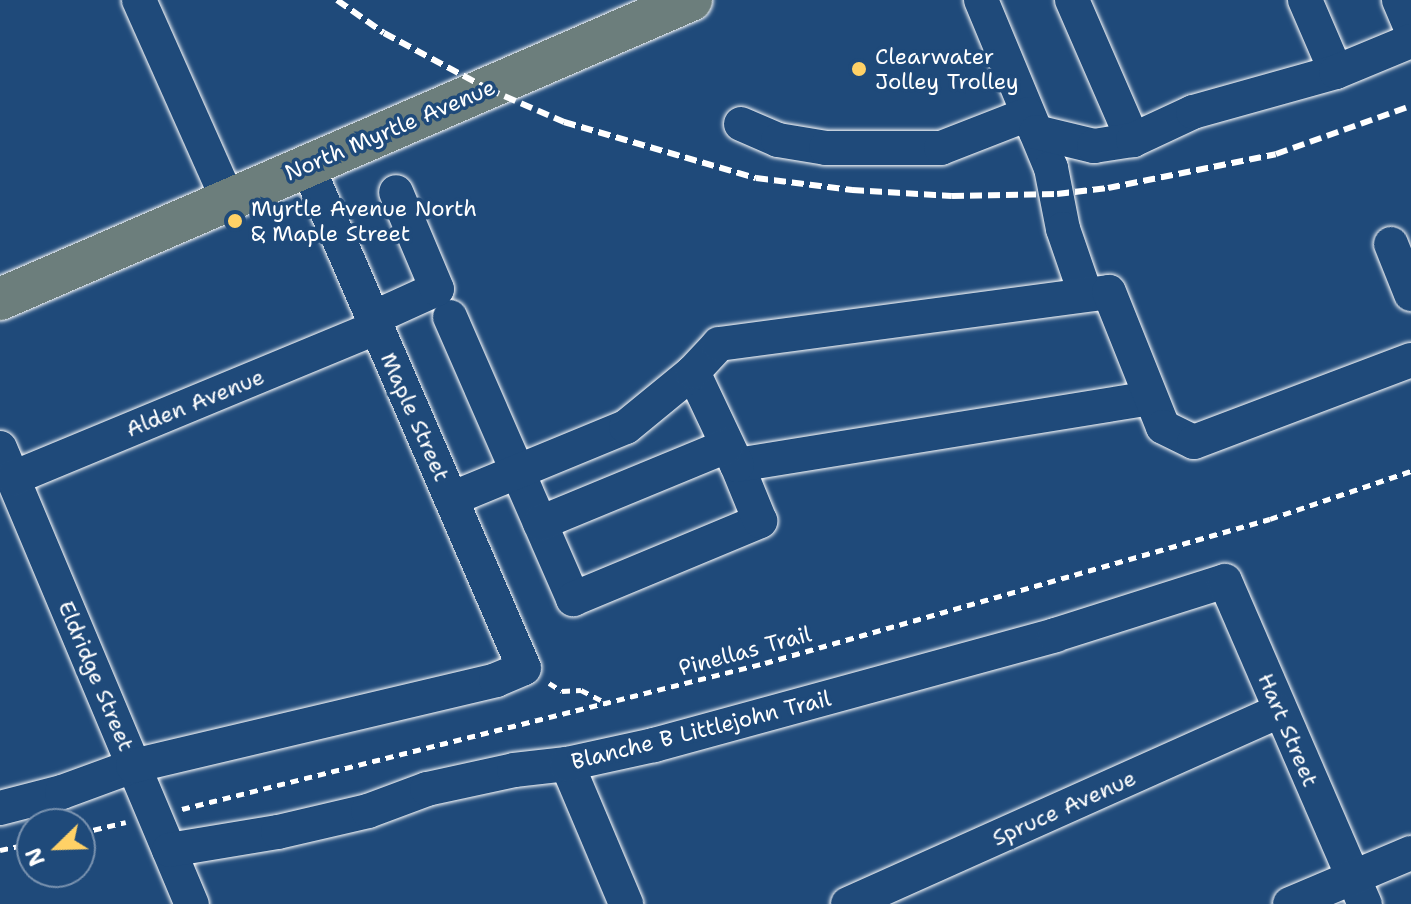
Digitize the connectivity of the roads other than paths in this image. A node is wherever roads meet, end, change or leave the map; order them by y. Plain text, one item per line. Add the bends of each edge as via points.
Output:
1 (139, 0) edge
2 (691, 0) edge
3 (981, 0) edge
4 (1072, 0) edge
5 (1305, 0) edge
6 (1399, 0) edge
7 (1411, 28) edge
8 (1411, 41) edge
9 (1336, 72) junction
10 (1032, 123) junction
11 (741, 124) dead end
12 (1133, 140) junction
13 (307, 165) junction
14 (396, 192) dead end
15 (228, 200) junction
16 (1391, 244) dead end
17 (1085, 293) junction
18 (1411, 294) edge
19 (0, 299) edge
20 (450, 317) dead end
21 (375, 323) junction
22 (1411, 360) edge
23 (693, 372) junction
24 (1150, 398) junction
25 (732, 455) junction
26 (5, 466) edge
27 (519, 473) junction
28 (451, 499) junction
29 (540, 523) junction
30 (1225, 581) joint
31 (1279, 711) junction
32 (567, 764) junction
33 (133, 766) junction
34 (0, 808) edge
35 (169, 850) junction
36 (1411, 853) edge
37 (1358, 891) edge
38 (192, 904) edge
39 (626, 904) edge
40 (848, 904) edge
41 (1290, 904) edge

1 - 15 street
2 - 13 main road, North Myrtle Avenue
3 - 10 street
4 - 12 street
5 - 9 street
6 - 7 street
8 - 9 street
9 - 12 street via 1193,112
10 - 11 street via 941,148 826,148 778,140
10 - 12 street via 1094,146
10 - 17 street via 1051,168 1063,229
13 - 15 main road, North Myrtle Avenue
13 - 21 street, Maple Street
14 - 21 street, Alden Avenue via 437,289
15 - 19 main road, North Myrtle Avenue
16 - 18 street
17 - 23 street via 719,344
17 - 24 street via 1109,292
20 - 27 street
21 - 26 street, Alden Avenue
21 - 28 street, Maple Street
22 - 24 street via 1194,442 1163,427
23 - 25 street
23 - 27 street via 626,427
24 - 25 street
25 - 29 street
25 - 29 street via 760,521 573,599
26 - 33 street, Eldridge Street
27 - 28 street
27 - 29 street
28 - 33 street, Maple Street via 524,668 496,680
30 - 31 street, Hart Street
30 - 32 street, Blanche B Littlejohn Trail via 848,693
31 - 37 street, Hart Street
31 - 40 street, Spruce Avenue
32 - 35 street, Blanche B Littlejohn Trail via 427,789 368,811 278,832
32 - 39 street
33 - 34 street
33 - 35 street, Eldridge Street
35 - 38 street, Eldridge Street
36 - 37 street
37 - 41 street

